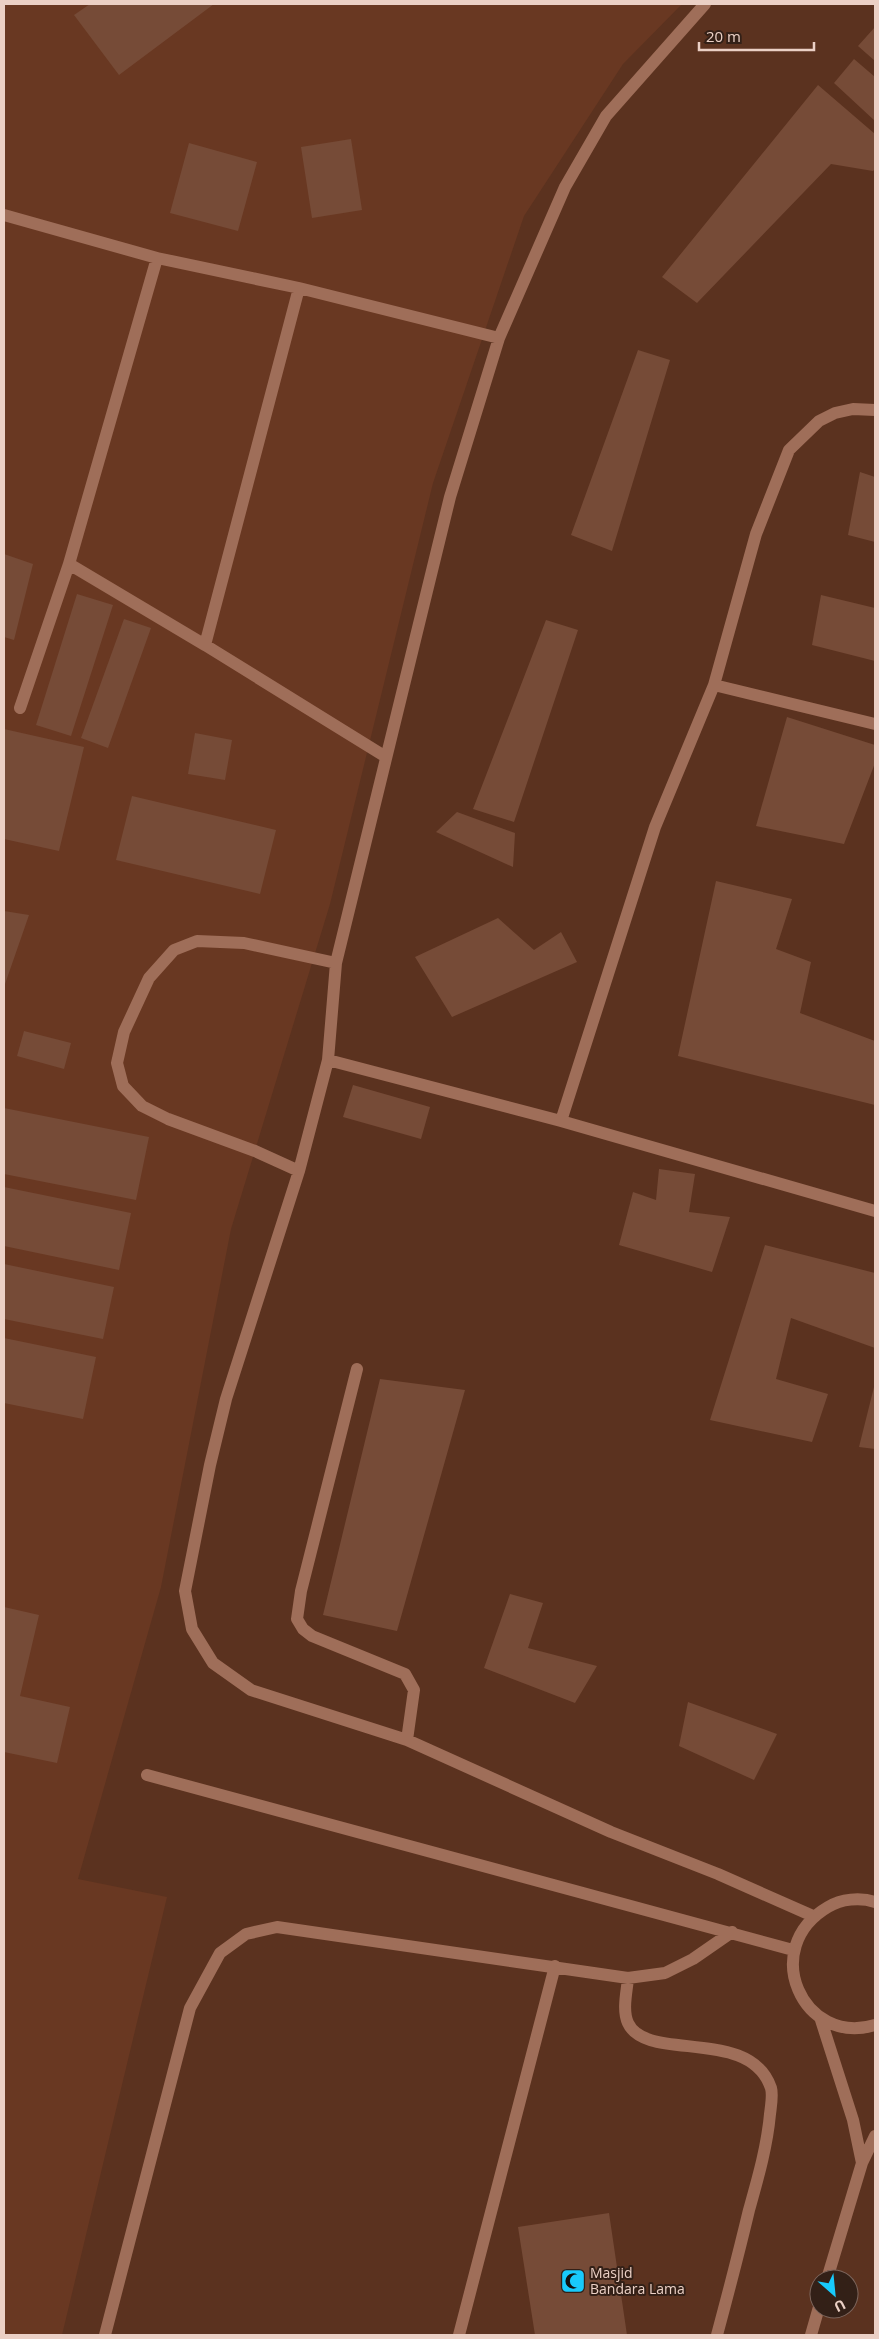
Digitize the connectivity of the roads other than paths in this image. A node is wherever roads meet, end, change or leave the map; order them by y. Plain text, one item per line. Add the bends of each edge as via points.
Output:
1 (701, 5) edge
2 (4, 215) edge
3 (157, 258) junction
4 (299, 288) junction
5 (499, 338) junction
6 (875, 410) edge
7 (70, 564) junction
8 (205, 645) junction
9 (714, 686) junction
10 (20, 708) dead end
11 (875, 724) edge
12 (386, 756) junction
13 (336, 964) junction
14 (328, 1060) junction
15 (560, 1122) junction
16 (299, 1171) junction
17 (875, 1211) edge
18 (357, 1369) dead end
19 (407, 1740) junction
20 (147, 1775) dead end
21 (875, 1902) edge
22 (813, 1916) junction
23 (732, 1932) junction
24 (793, 1950) junction
25 (555, 1966) junction
26 (628, 1978) junction
27 (820, 2017) junction
28 (875, 2025) edge
29 (875, 2136) edge
30 (862, 2163) junction
31 (830, 2269) edge
32 (816, 2319) edge
33 (105, 2335) edge
34 (459, 2335) edge
35 (717, 2335) edge
36 (811, 2335) edge

1 - 5 street via 606,116 565,187
2 - 3 street
3 - 4 street
3 - 7 street
4 - 5 street
4 - 8 street
5 - 12 street via 450,497
6 - 9 street via 853,409 835,413 819,421 789,450 756,534
7 - 8 street
7 - 10 street
8 - 12 street
9 - 11 street
9 - 15 street via 655,827
12 - 13 street
13 - 14 street
13 - 16 street via 244,943 197,940 174,950 149,978 124,1032 116,1063 123,1086 142,1106
14 - 15 street
14 - 16 street
15 - 17 street
16 - 19 street via 226,1399 210,1465 185,1591 192,1629 214,1663 251,1690
18 - 19 street via 301,1591 297,1619 312,1636 405,1674 414,1690
19 - 22 street via 611,1832
20 - 23 street
21 - 22 street via 867,1899 838,1901
22 - 24 street via 801,1931
23 - 24 street
23 - 26 street via 693,1959 665,1973
24 - 27 street via 793,1975 803,1999
25 - 26 street
25 - 33 street via 277,1926 246,1934 220,1953 190,2008
25 - 34 street
26 - 35 street via 625,2014 636,2033 650,2040 732,2053 754,2063 766,2076 772,2090 767,2141
27 - 28 street via 844,2027
27 - 30 street via 853,2120
29 - 30 street
30 - 31 street
32 - 36 street

